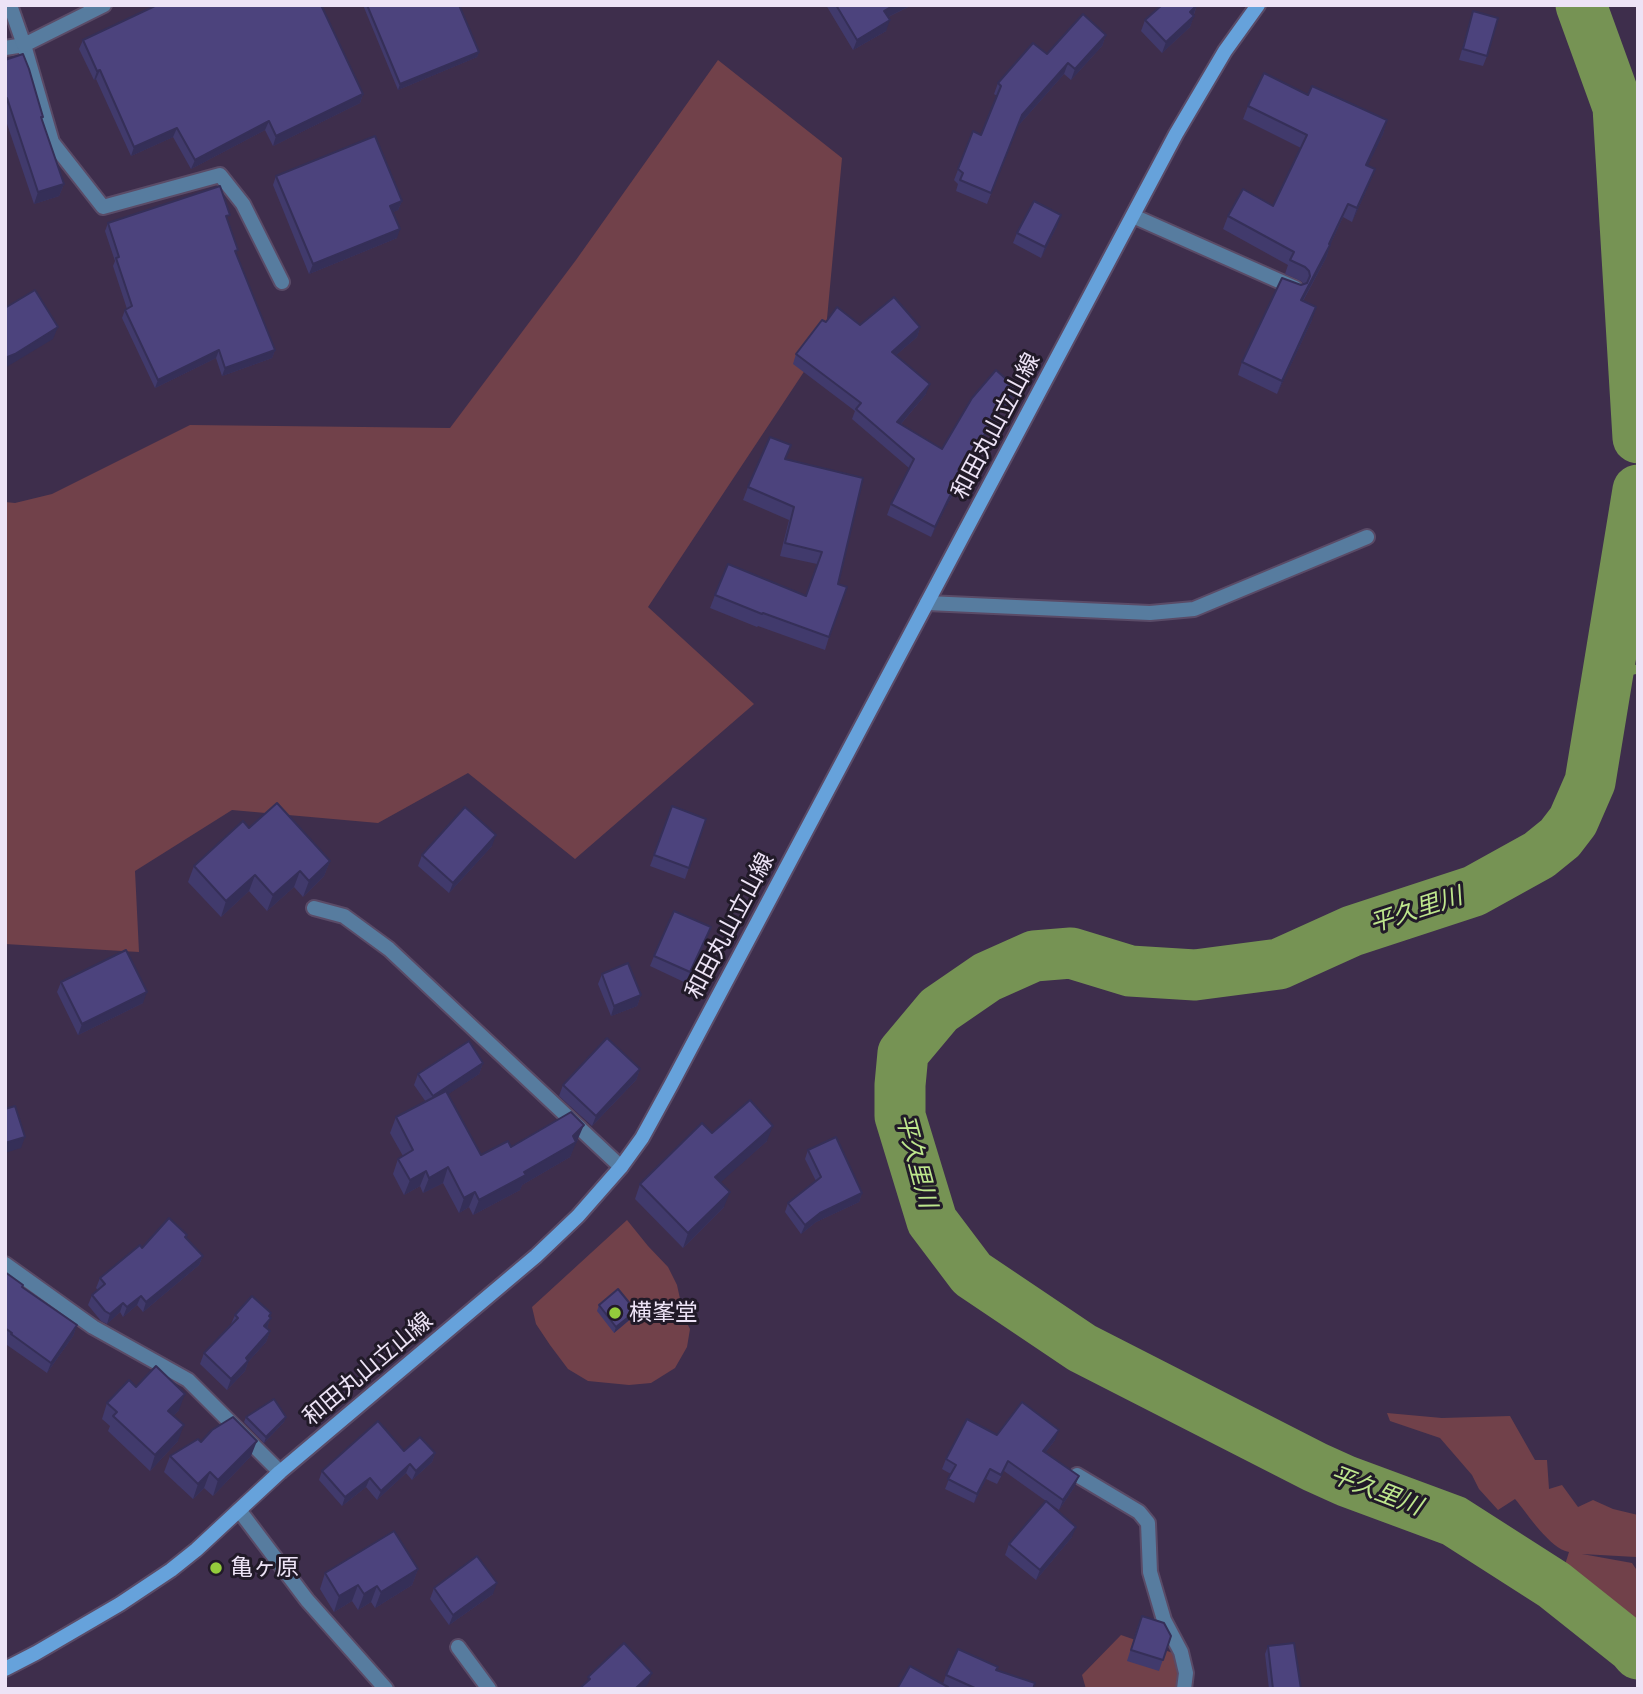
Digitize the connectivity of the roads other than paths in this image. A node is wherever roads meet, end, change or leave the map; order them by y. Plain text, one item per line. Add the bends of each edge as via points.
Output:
1 (10, 5) edge
2 (104, 5) edge
3 (1258, 5) edge
4 (24, 45) junction
5 (5, 48) edge
6 (1133, 216) junction
7 (282, 282) dead end
8 (1296, 289) edge
9 (1367, 537) dead end
10 (927, 603) junction
11 (314, 908) dead end
12 (621, 1167) junction
13 (5, 1264) edge
14 (280, 1472) junction
15 (1077, 1475) edge
16 (239, 1510) junction
17 (458, 1647) dead end
18 (5, 1669) edge
19 (386, 1689) edge
20 (489, 1689) edge
21 (1184, 1689) edge

1 - 4 street
2 - 4 street
3 - 6 main road, 和田丸山立山線 via 1176,134
4 - 5 street
4 - 7 street via 52,142 103,206 220,175 243,204
6 - 8 street
6 - 10 main road, 和田丸山立山線
9 - 10 street via 1194,609 1150,613
10 - 12 main road, 和田丸山立山線 via 671,1086
11 - 12 street via 344,916 389,948
12 - 14 main road, 和田丸山立山線 via 536,1256
13 - 14 street via 93,1327 188,1380
14 - 16 main road, 和田丸山立山線
15 - 21 street via 1139,1512 1148,1523 1150,1572 1164,1620 1181,1652
16 - 18 main road, 和田丸山立山線 via 172,1570
16 - 19 street via 307,1600
17 - 20 street

